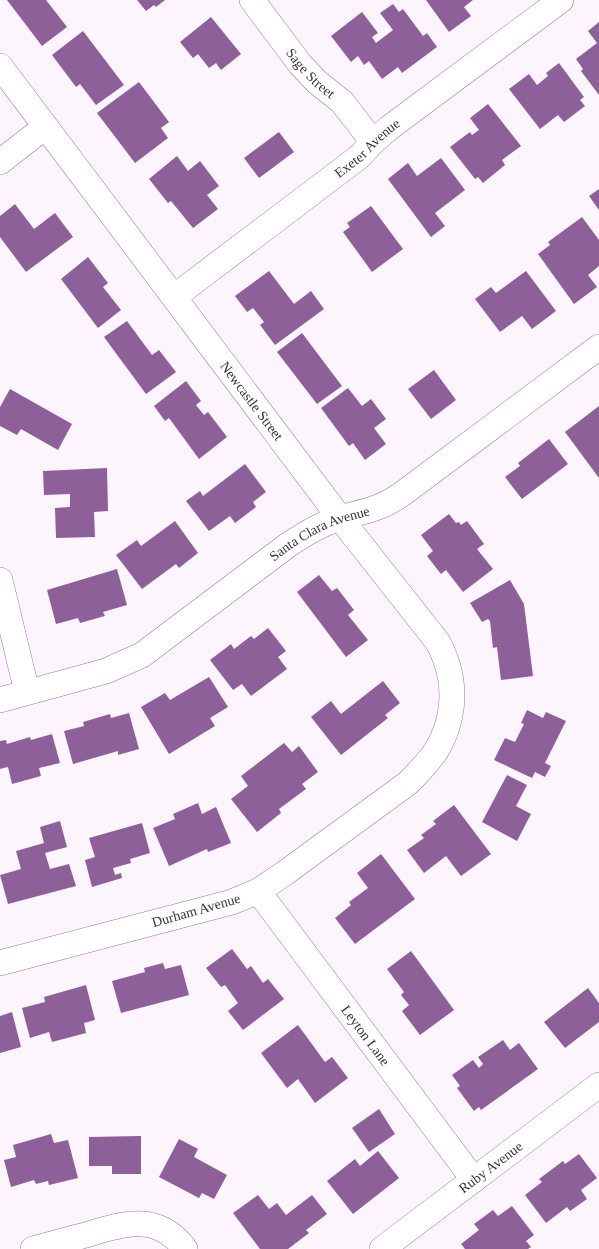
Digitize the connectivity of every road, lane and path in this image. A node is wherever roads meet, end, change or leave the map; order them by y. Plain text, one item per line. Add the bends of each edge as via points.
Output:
1 (252, 0) edge
2 (561, 0) edge
3 (0, 66) edge
4 (45, 127) junction
5 (372, 142) junction
6 (0, 162) edge
7 (174, 297) junction
8 (599, 347) edge
9 (340, 518) junction
10 (0, 580) edge
11 (27, 692) junction
12 (0, 700) edge
13 (437, 751) joint
14 (258, 891) junction
15 (0, 962) edge
16 (599, 1085) edge
17 (474, 1180) junction
18 (33, 1249) edge
19 (185, 1249) edge
20 (382, 1249) edge

1 - 5 street, Sage Street via 300,64 342,102
2 - 5 street, Exeter Avenue
3 - 4 street, Newcastle Street
4 - 6 street
4 - 7 street, Newcastle Street
5 - 7 street, Exeter Avenue via 359,157
7 - 9 street, Newcastle Street
8 - 9 street, Santa Clara Avenue via 402,494 378,507
9 - 11 street, Santa Clara Avenue via 316,528 288,546 142,656 106,671
9 - 13 street, Newcastle Street via 437,641 446,659 453,702 449,724
10 - 11 street
11 - 12 street, Santa Clara Avenue
13 - 14 street, Durham Avenue via 408,783
14 - 15 street, Durham Avenue via 232,902
14 - 17 street, Leyton Lane
16 - 17 street, Ruby Avenue
17 - 20 street, Ruby Avenue
18 - 19 street via 112,1227 137,1224 154,1226 170,1233

